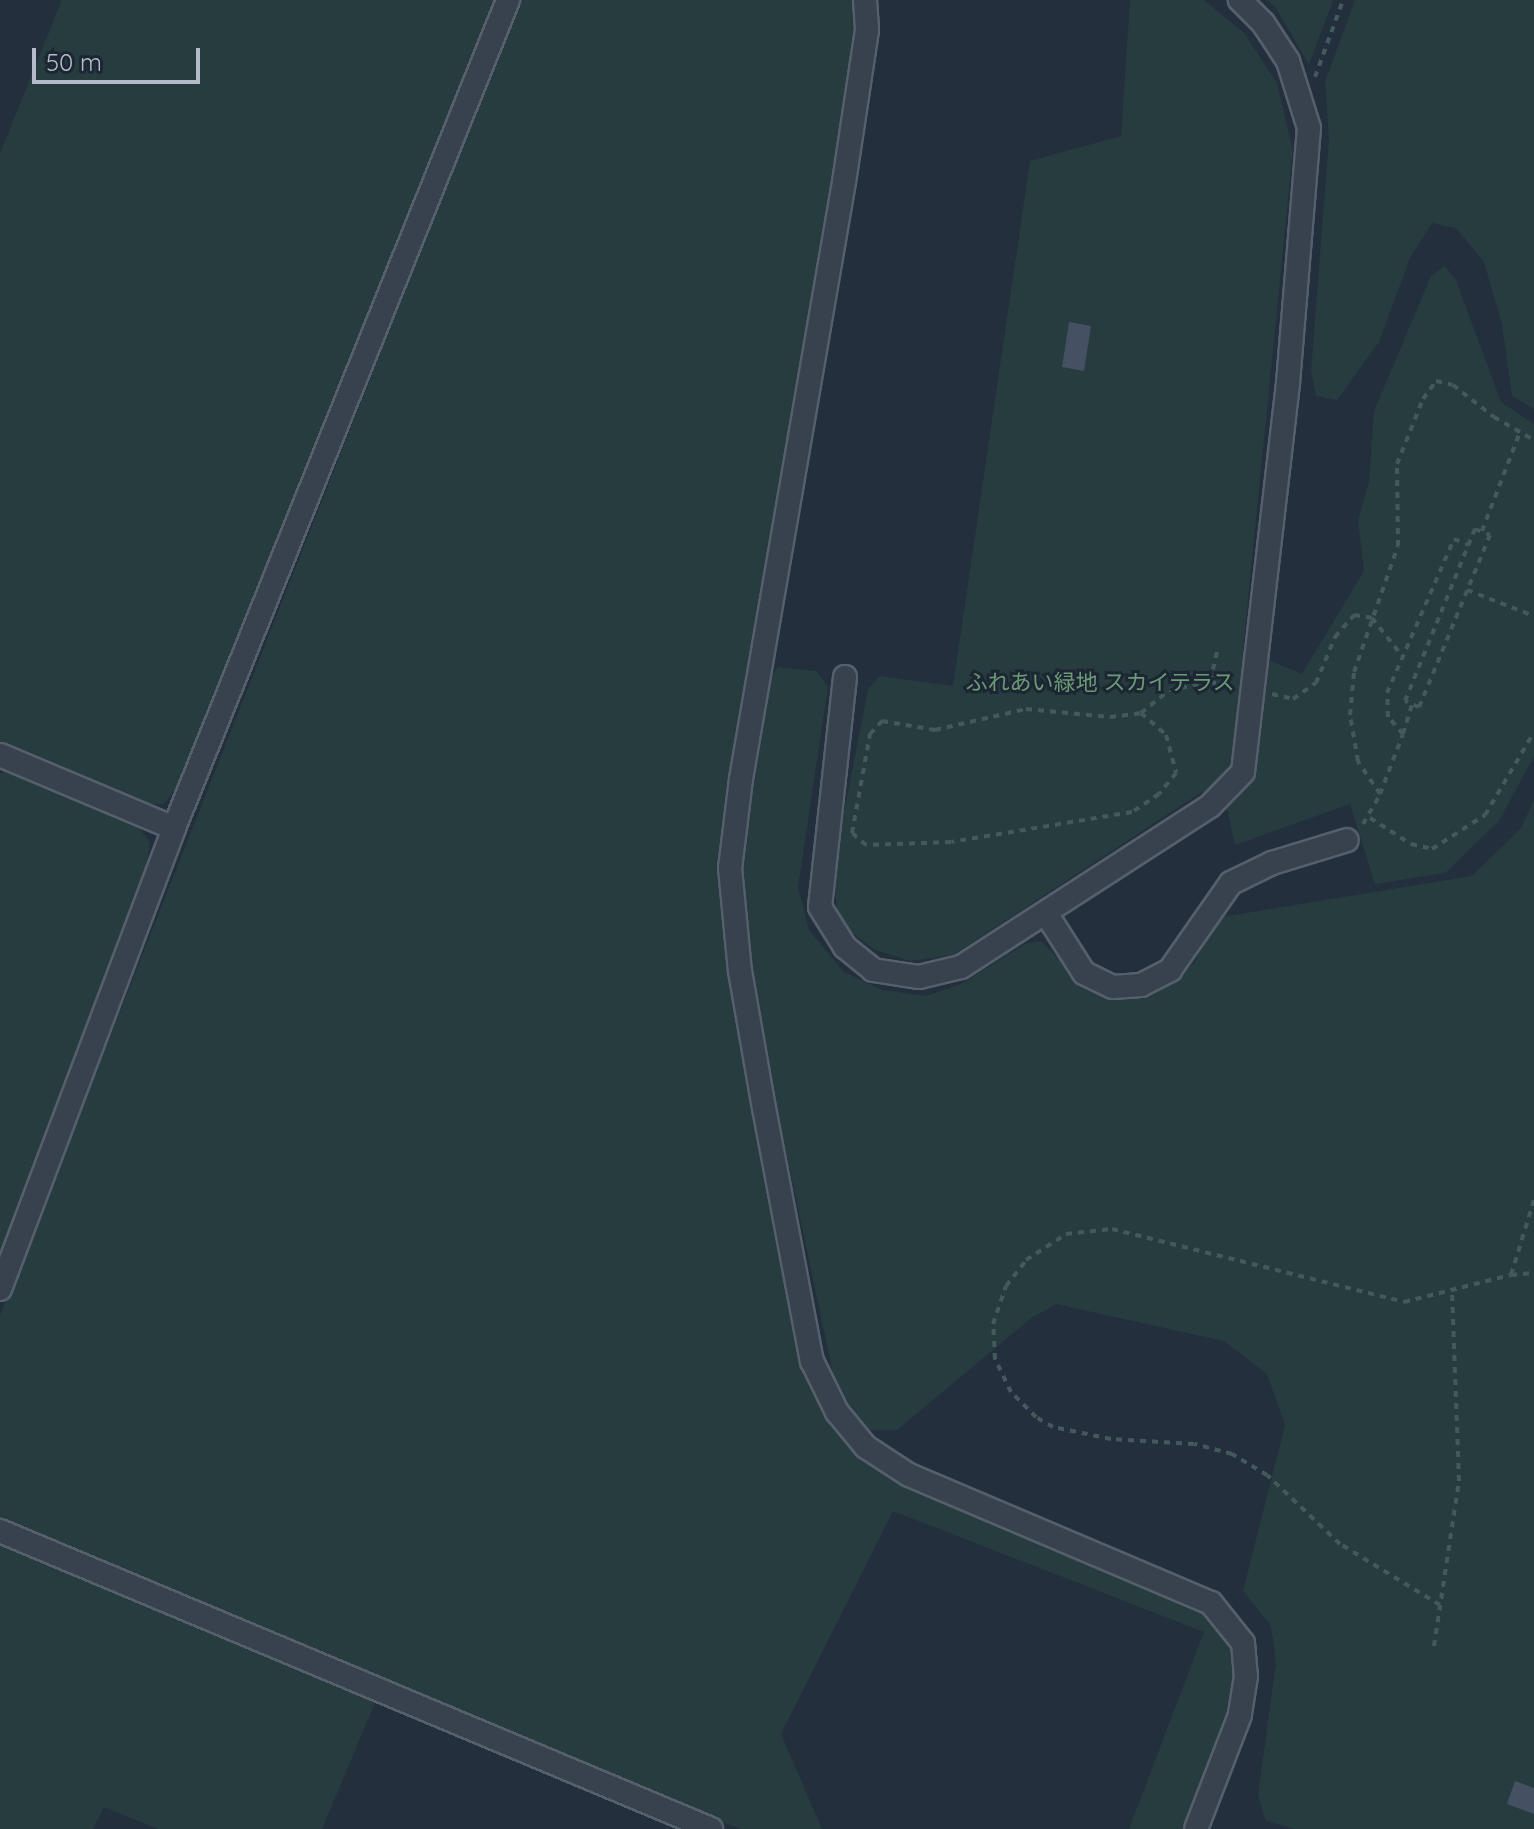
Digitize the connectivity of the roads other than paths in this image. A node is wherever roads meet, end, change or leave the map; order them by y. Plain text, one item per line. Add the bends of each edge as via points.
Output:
1 (508, 0) edge
2 (865, 0) edge
3 (1240, 0) edge
4 (845, 677) dead end
5 (0, 755) edge
6 (174, 828) junction
7 (1347, 840) road end
8 (1047, 915) junction
9 (0, 1289) edge
10 (0, 1531) edge
11 (711, 1829) edge
12 (1196, 1829) edge

1 - 6 street
2 - 12 street via 867,30 844,182 730,868 740,971 762,1093 812,1361 837,1412 866,1447 909,1475 1211,1603 1243,1643 1246,1676 1240,1715
3 - 8 street via 1288,61 1309,128 1256,690 1243,772 1210,806
4 - 8 street via 818,888 820,907 845,947 873,970 919,977 961,967
5 - 6 street
6 - 9 street
7 - 8 street via 1272,863 1231,883 1170,970 1141,985 1113,987 1084,973
10 - 11 street

